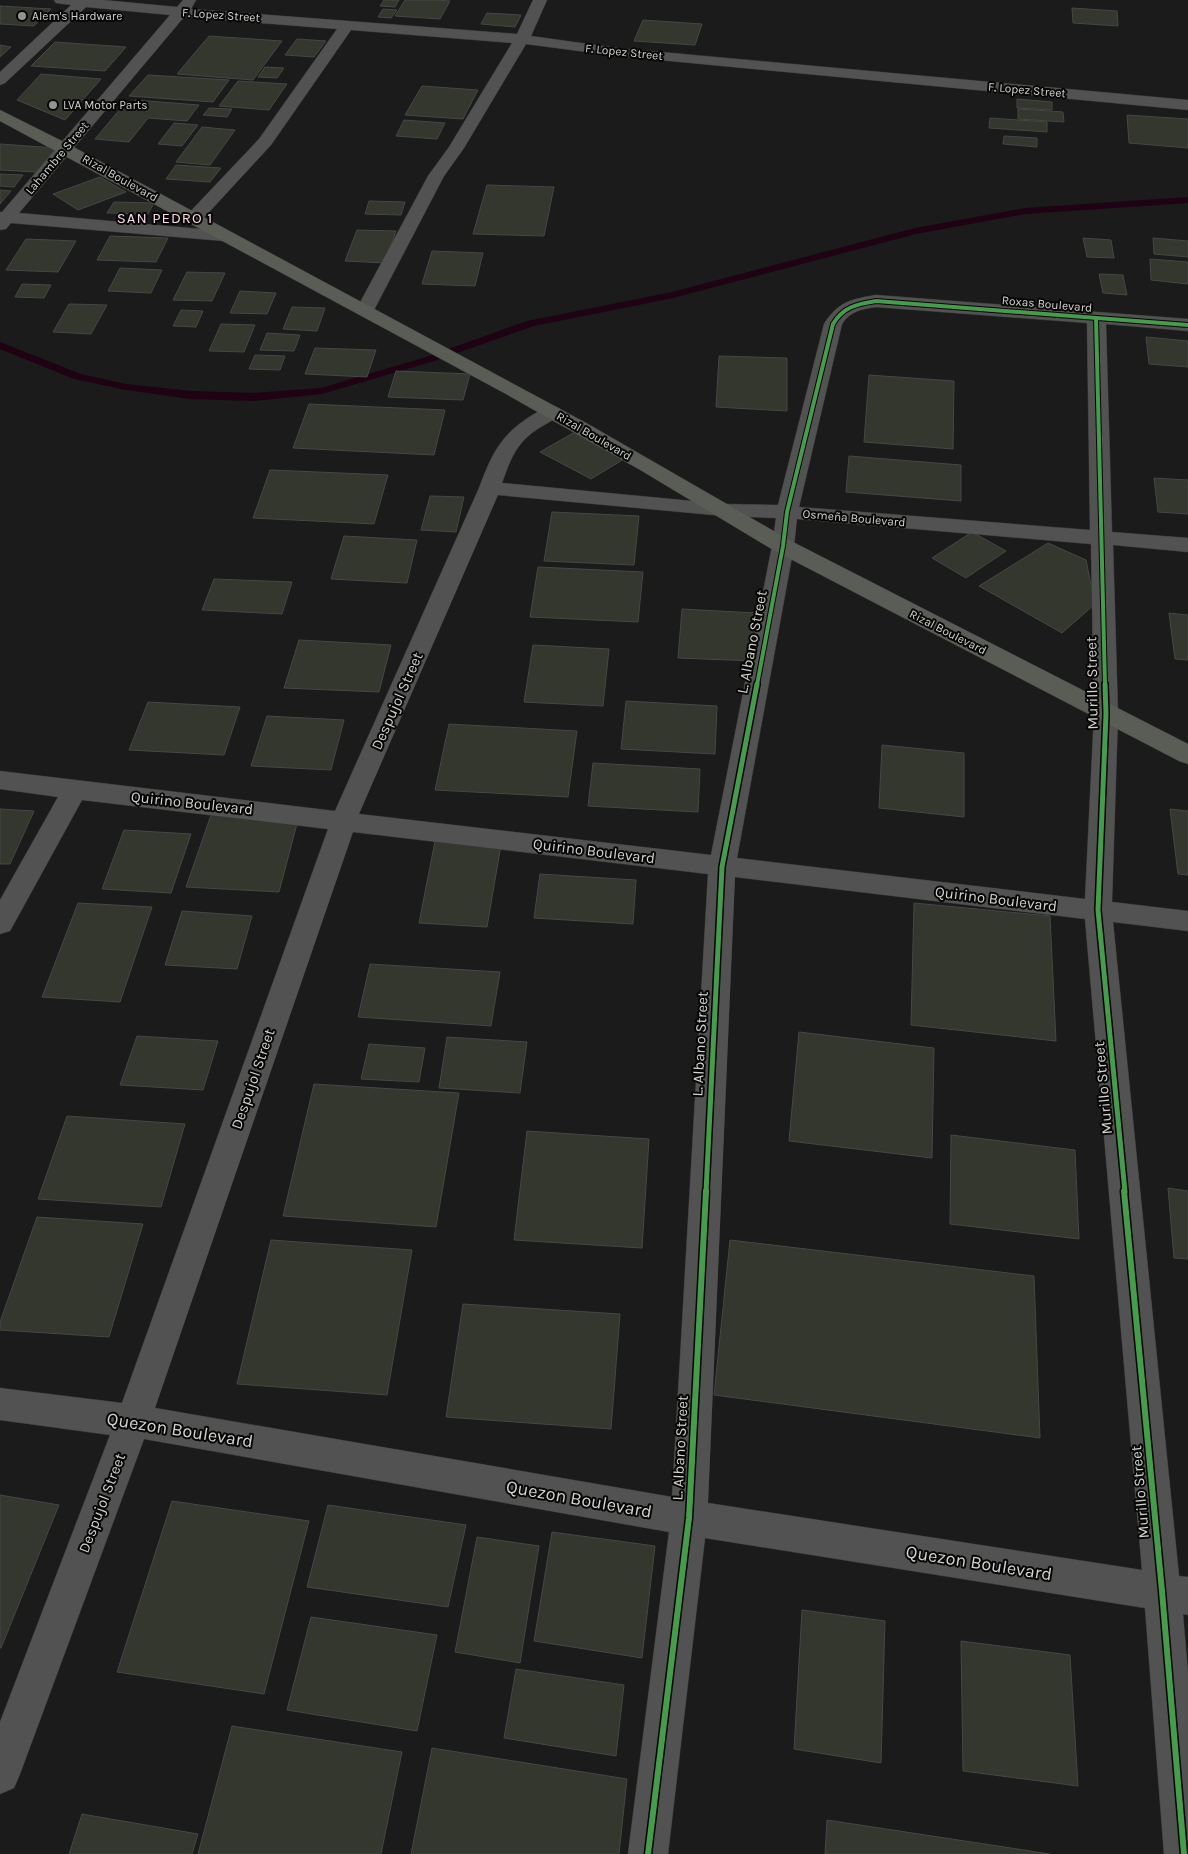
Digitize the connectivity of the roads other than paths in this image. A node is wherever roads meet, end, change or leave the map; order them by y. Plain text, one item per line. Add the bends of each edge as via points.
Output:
1 (61, 0) edge
2 (191, 0) edge
3 (540, 0) edge
4 (84, 1) edge
5 (180, 12) junction
6 (347, 25) junction
7 (522, 40) junction
8 (0, 80) edge
9 (1188, 105) edge
10 (0, 116) edge
11 (66, 148) junction
12 (193, 219) junction
13 (2, 220) edge
14 (224, 236) junction
15 (904, 302) joint
16 (364, 310) junction
17 (1096, 318) junction
18 (1188, 325) edge
19 (552, 412) junction
20 (490, 488) junction
21 (724, 510) junction
22 (787, 512) junction
23 (1101, 538) junction
24 (1188, 545) edge
25 (783, 546) junction
26 (1106, 714) junction
27 (1188, 755) edge
28 (0, 780) edge
29 (75, 790) junction
30 (344, 820) junction
31 (722, 867) junction
32 (1098, 910) junction
33 (1188, 921) edge
34 (0, 924) edge
35 (0, 1404) edge
36 (133, 1421) junction
37 (688, 1518) junction
38 (1175, 1593) edge
39 (0, 1774) edge
40 (648, 1854) edge
41 (1184, 1854) edge

1 - 4 street, F. Lopez Street
2 - 5 street, Lahambre Street
3 - 7 street
4 - 5 street, F. Lopez Street
4 - 8 street
5 - 6 street, F. Lopez Street
5 - 11 street, Lahambre Street
6 - 7 street, F. Lopez Street
6 - 12 street via 265,142
7 - 9 street, F. Lopez Street via 617,52
7 - 16 street via 436,176
10 - 11 main road, Rizal Boulevard
11 - 12 main road, Rizal Boulevard
11 - 13 street, Lahambre Street
12 - 14 main road, Rizal Boulevard
13 - 14 street
14 - 16 main road, Rizal Boulevard
15 - 17 street, Roxas Boulevard
15 - 22 street, L. Albano Street via 860,303 839,313 821,368
16 - 19 main road, Rizal Boulevard
17 - 18 street, Roxas Boulevard
17 - 23 street, Murillo Street
19 - 20 street, Despujol Street via 514,436 504,449
19 - 21 main road, Rizal Boulevard
20 - 21 street, Osmeña Boulevard
20 - 30 street, Despujol Street
21 - 22 street, Osmeña Boulevard
21 - 25 main road, Rizal Boulevard
22 - 23 street, Osmeña Boulevard
22 - 25 street, L. Albano Street
23 - 24 street, Osmeña Boulevard
23 - 26 street, Murillo Street
25 - 26 main road, Rizal Boulevard
25 - 31 street, L. Albano Street
26 - 27 main road, Rizal Boulevard
26 - 32 street, Murillo Street
28 - 29 street, Quirino Boulevard
29 - 30 street, Quirino Boulevard
29 - 34 street
30 - 31 street, Quirino Boulevard
30 - 36 street, Despujol Street
31 - 32 street, Quirino Boulevard
31 - 37 street, L. Albano Street
32 - 33 street, Quirino Boulevard
32 - 38 street, Murillo Street
35 - 36 street, Quezon Boulevard
36 - 37 street, Quezon Boulevard
36 - 39 street, Despujol Street
37 - 38 street, Quezon Boulevard
37 - 40 street, L. Albano Street
38 - 41 street, Murillo Street

